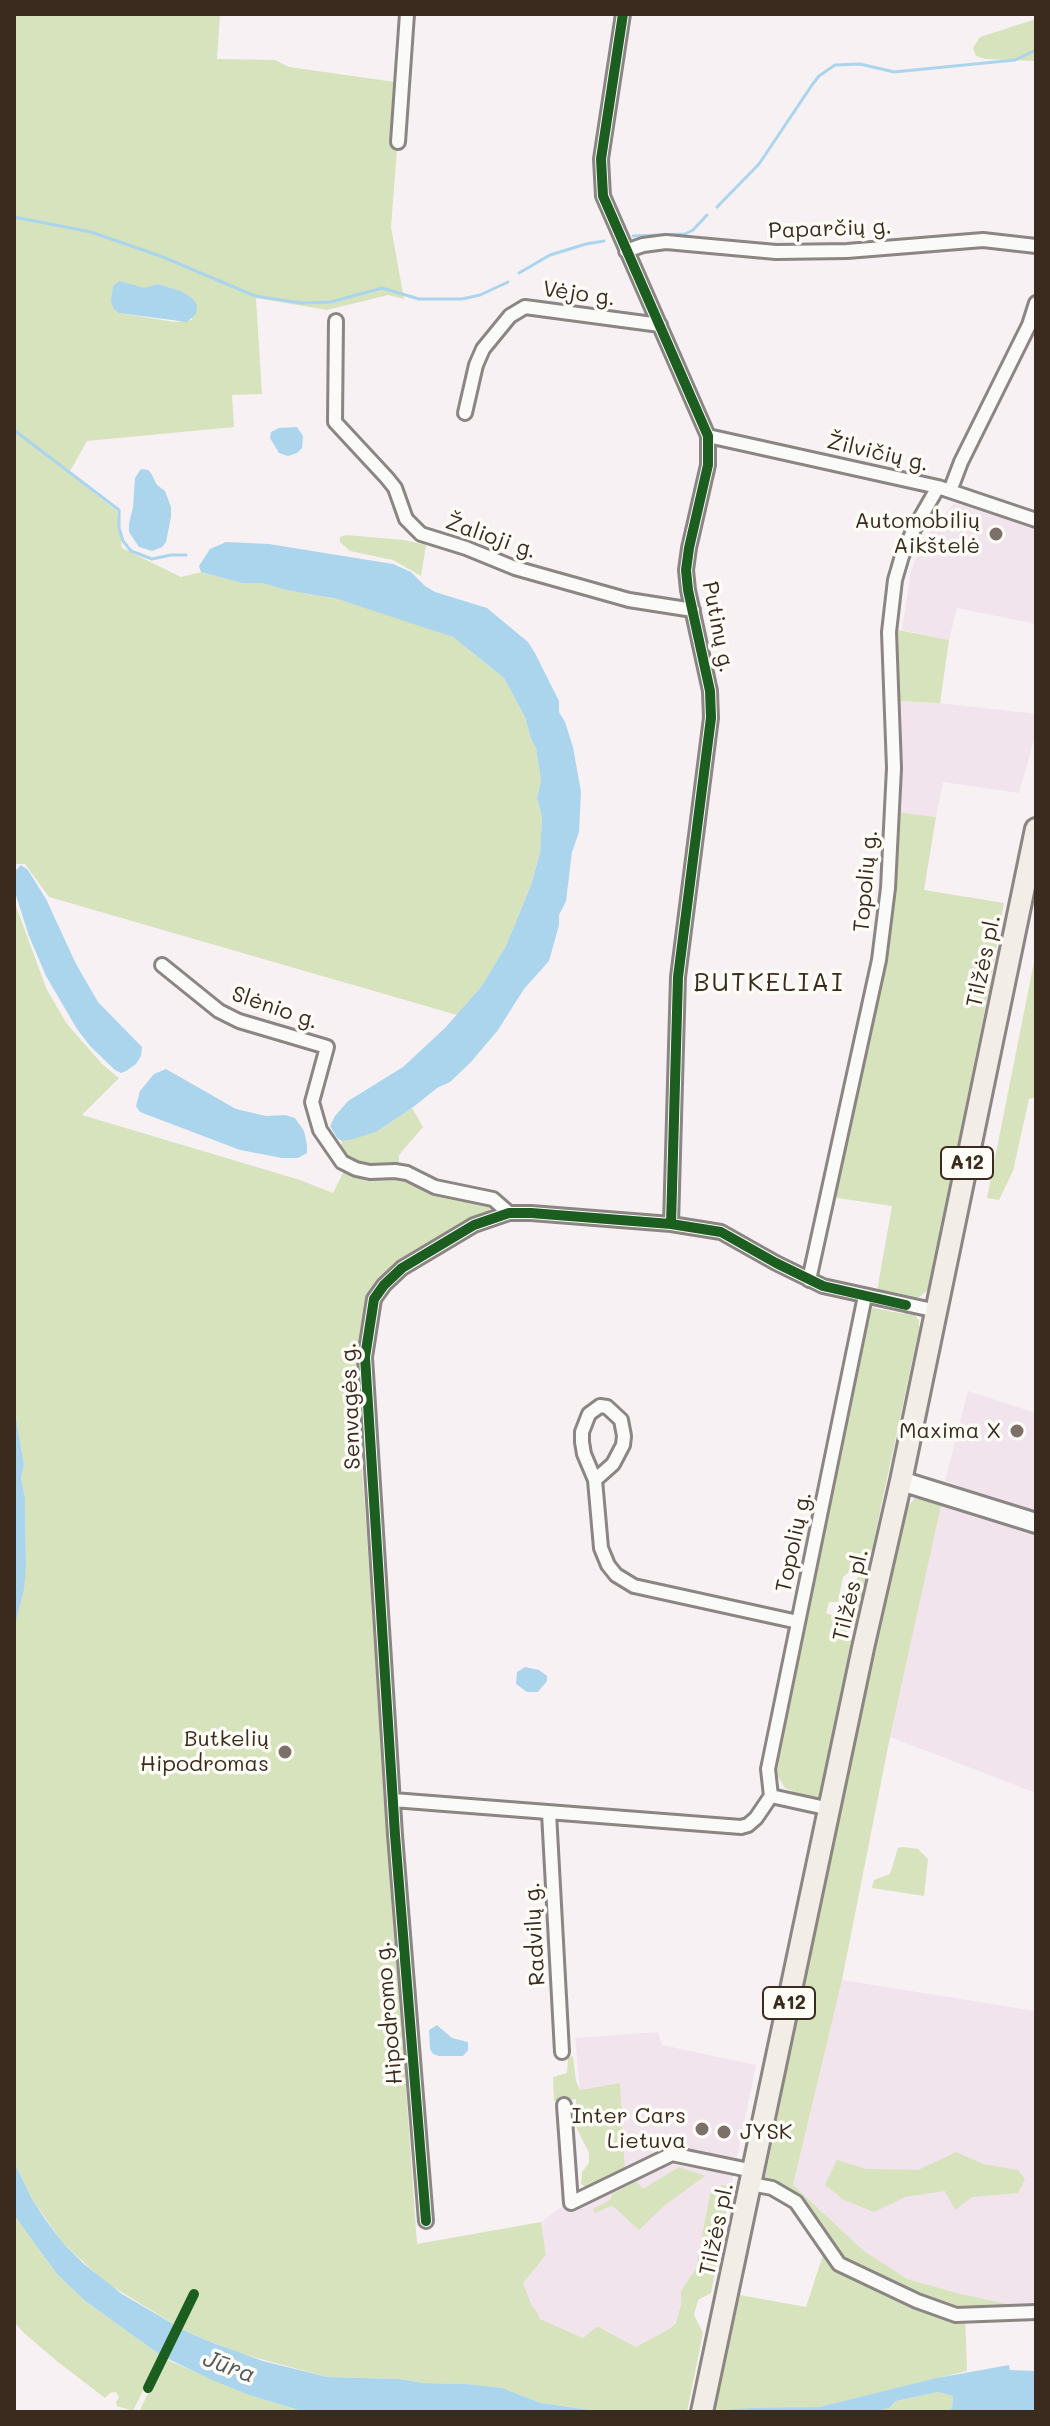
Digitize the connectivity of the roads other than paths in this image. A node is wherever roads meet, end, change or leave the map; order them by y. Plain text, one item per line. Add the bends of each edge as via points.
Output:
1 (407, 14) edge
2 (623, 14) edge
3 (398, 142) dead end
4 (1036, 246) edge
5 (626, 251) junction
6 (1036, 303) edge
7 (336, 321) dead end
8 (660, 325) junction
9 (465, 413) dead end
10 (708, 436) junction
11 (944, 489) junction
12 (1036, 520) edge
13 (693, 610) junction
14 (1036, 829) edge
15 (1034, 852) edge
16 (162, 965) dead end
17 (509, 1213) junction
18 (671, 1224) junction
19 (809, 1280) junction
20 (865, 1296) junction
21 (937, 1311) junction
22 (595, 1480) junction
23 (901, 1481) junction
24 (1036, 1523) edge
25 (798, 1622) junction
26 (771, 1796) junction
27 (393, 1800) junction
28 (830, 1809) junction
29 (549, 1813) junction
30 (562, 2052) dead end
31 (564, 2105) dead end
32 (753, 2178) junction
33 (426, 2221) dead end
34 (1036, 2312) edge
35 (702, 2412) edge

1 - 3 street
2 - 5 street, Putinų g. via 600,178
4 - 5 street, Paparčių g. via 983,240 776,252 666,242
5 - 8 street, Putinų g.
6 - 11 street, Topolių g.
7 - 13 street, Žalioji g. via 335,422 395,488 406,519 421,534 629,600
8 - 9 street, Vėjo g. via 525,307 510,316 483,349
8 - 10 street, Putinų g.
10 - 11 street, Žilvičių g.
10 - 13 street, Putinų g. via 708,465 686,570
11 - 12 street, Žilvičių g.
11 - 19 street, Topolių g. via 914,529 895,580 889,632 894,768 887,902
13 - 18 street, Putinų g. via 711,718 678,977
14 - 15 highway, Tilžės pl. / A12
15 - 21 highway, Tilžės pl. / A12
16 - 17 street, Slėnio g. via 229,1016 327,1047 312,1102 320,1130 342,1162 370,1172 407,1173 435,1187 493,1199
17 - 18 street, Senvagės g.
17 - 27 street, Senvagės g. via 474,1225 402,1268 374,1299 370,1316 366,1366
18 - 19 street, Senvagės g. via 721,1232
19 - 20 street, Senvagės g.
20 - 21 street, Senvagės g.
20 - 25 street, Topolių g.
21 - 23 highway, Tilžės pl. / A12
22 - 22 street via 582,1432 589,1414 600,1406 621,1420 624,1436 613,1464
22 - 25 street via 601,1548 608,1565 625,1581
23 - 24 main road
23 - 28 highway, Tilžės pl. / A12
25 - 26 street, Topolių g. via 768,1769
26 - 28 street
26 - 29 street via 756,1818 741,1827
27 - 29 street
27 - 33 street, Hipodromo g.
28 - 32 highway, Tilžės pl. / A12
29 - 30 street, Radvilų g.
31 - 32 street via 571,2203 672,2154
32 - 34 street via 796,2202 846,2269 956,2315
32 - 35 highway, Tilžės pl. / A12

